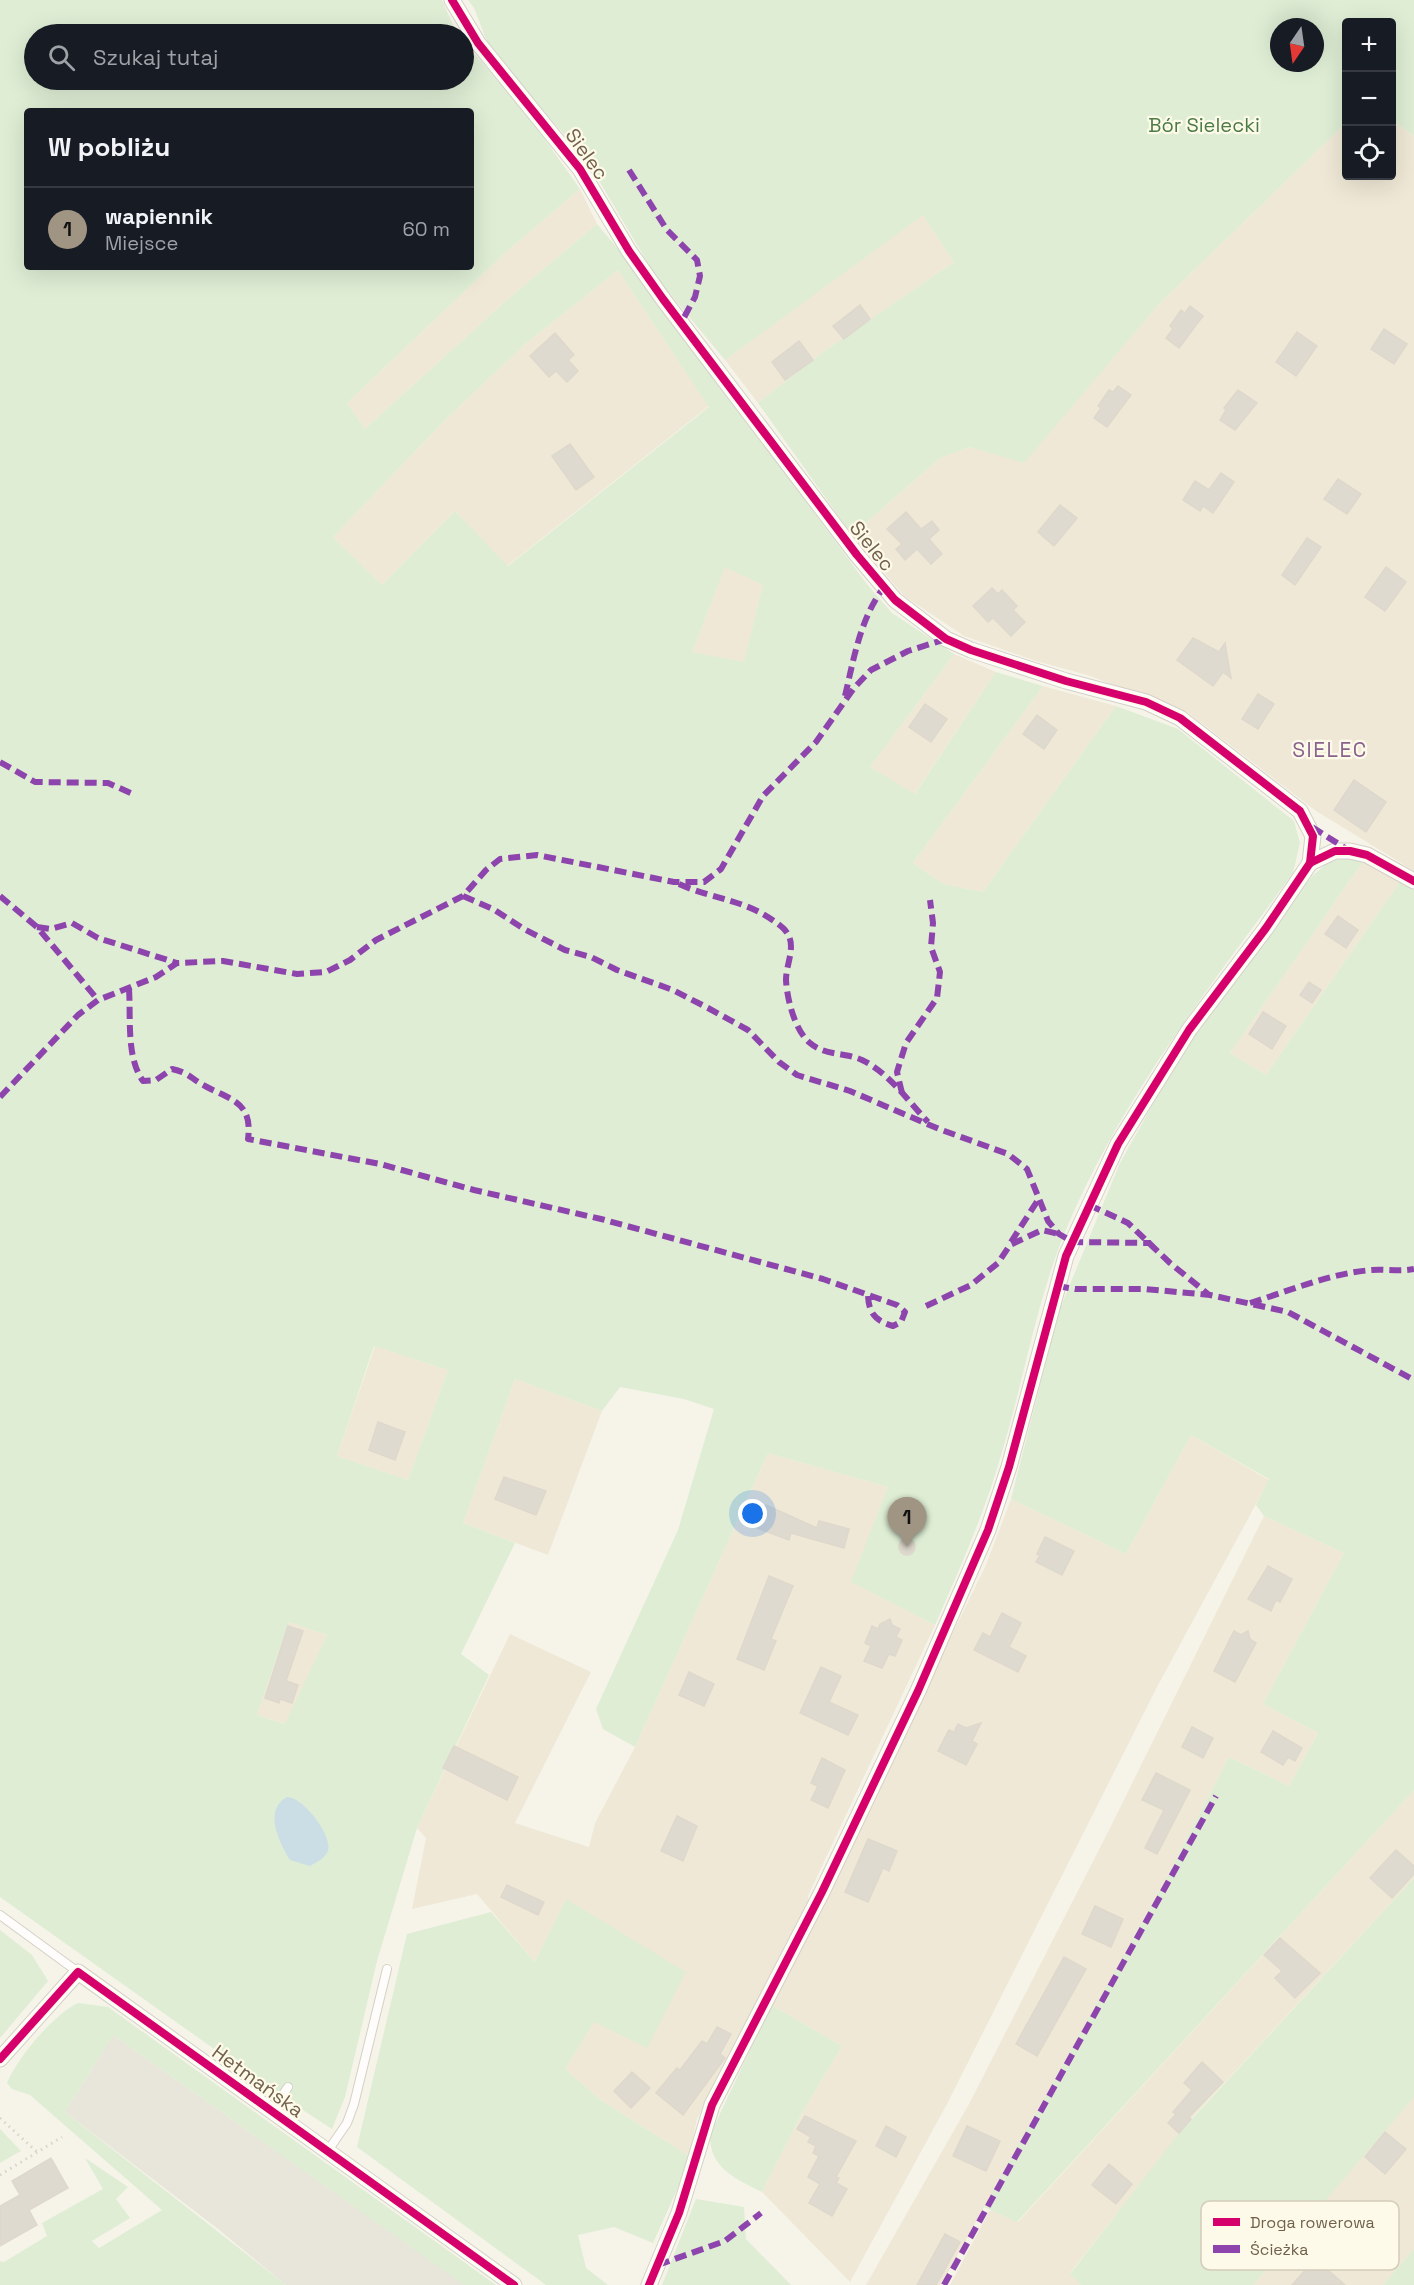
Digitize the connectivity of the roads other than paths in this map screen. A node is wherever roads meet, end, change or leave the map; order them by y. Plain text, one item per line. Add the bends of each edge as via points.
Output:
1 (452, 0) edge
2 (467, 24) edge
3 (474, 36) edge
4 (1310, 863) junction
5 (1414, 880) edge
6 (0, 1915) edge
7 (387, 1969) dead end
8 (78, 1972) junction
9 (0, 2060) edge
10 (288, 2087) dead end
11 (272, 2111) junction
12 (327, 2152) junction
13 (514, 2285) edge
14 (650, 2285) edge

1 - 2 street, Sielec
3 - 4 street, Sielec via 580,169 663,299 895,600 946,639 971,650 1146,702 1180,718 1300,811 1313,836
4 - 5 street via 1335,851 1350,851 1367,855
4 - 14 street via 1189,1030 1113,1154 1066,1256 988,1530 918,1691 826,1883 712,2105 676,2222
6 - 8 lane
7 - 12 lane via 354,2104 347,2123
8 - 9 street
8 - 11 street, Hetmańska
10 - 11 lane
11 - 12 street, Hetmańska
12 - 13 street, Hetmańska

